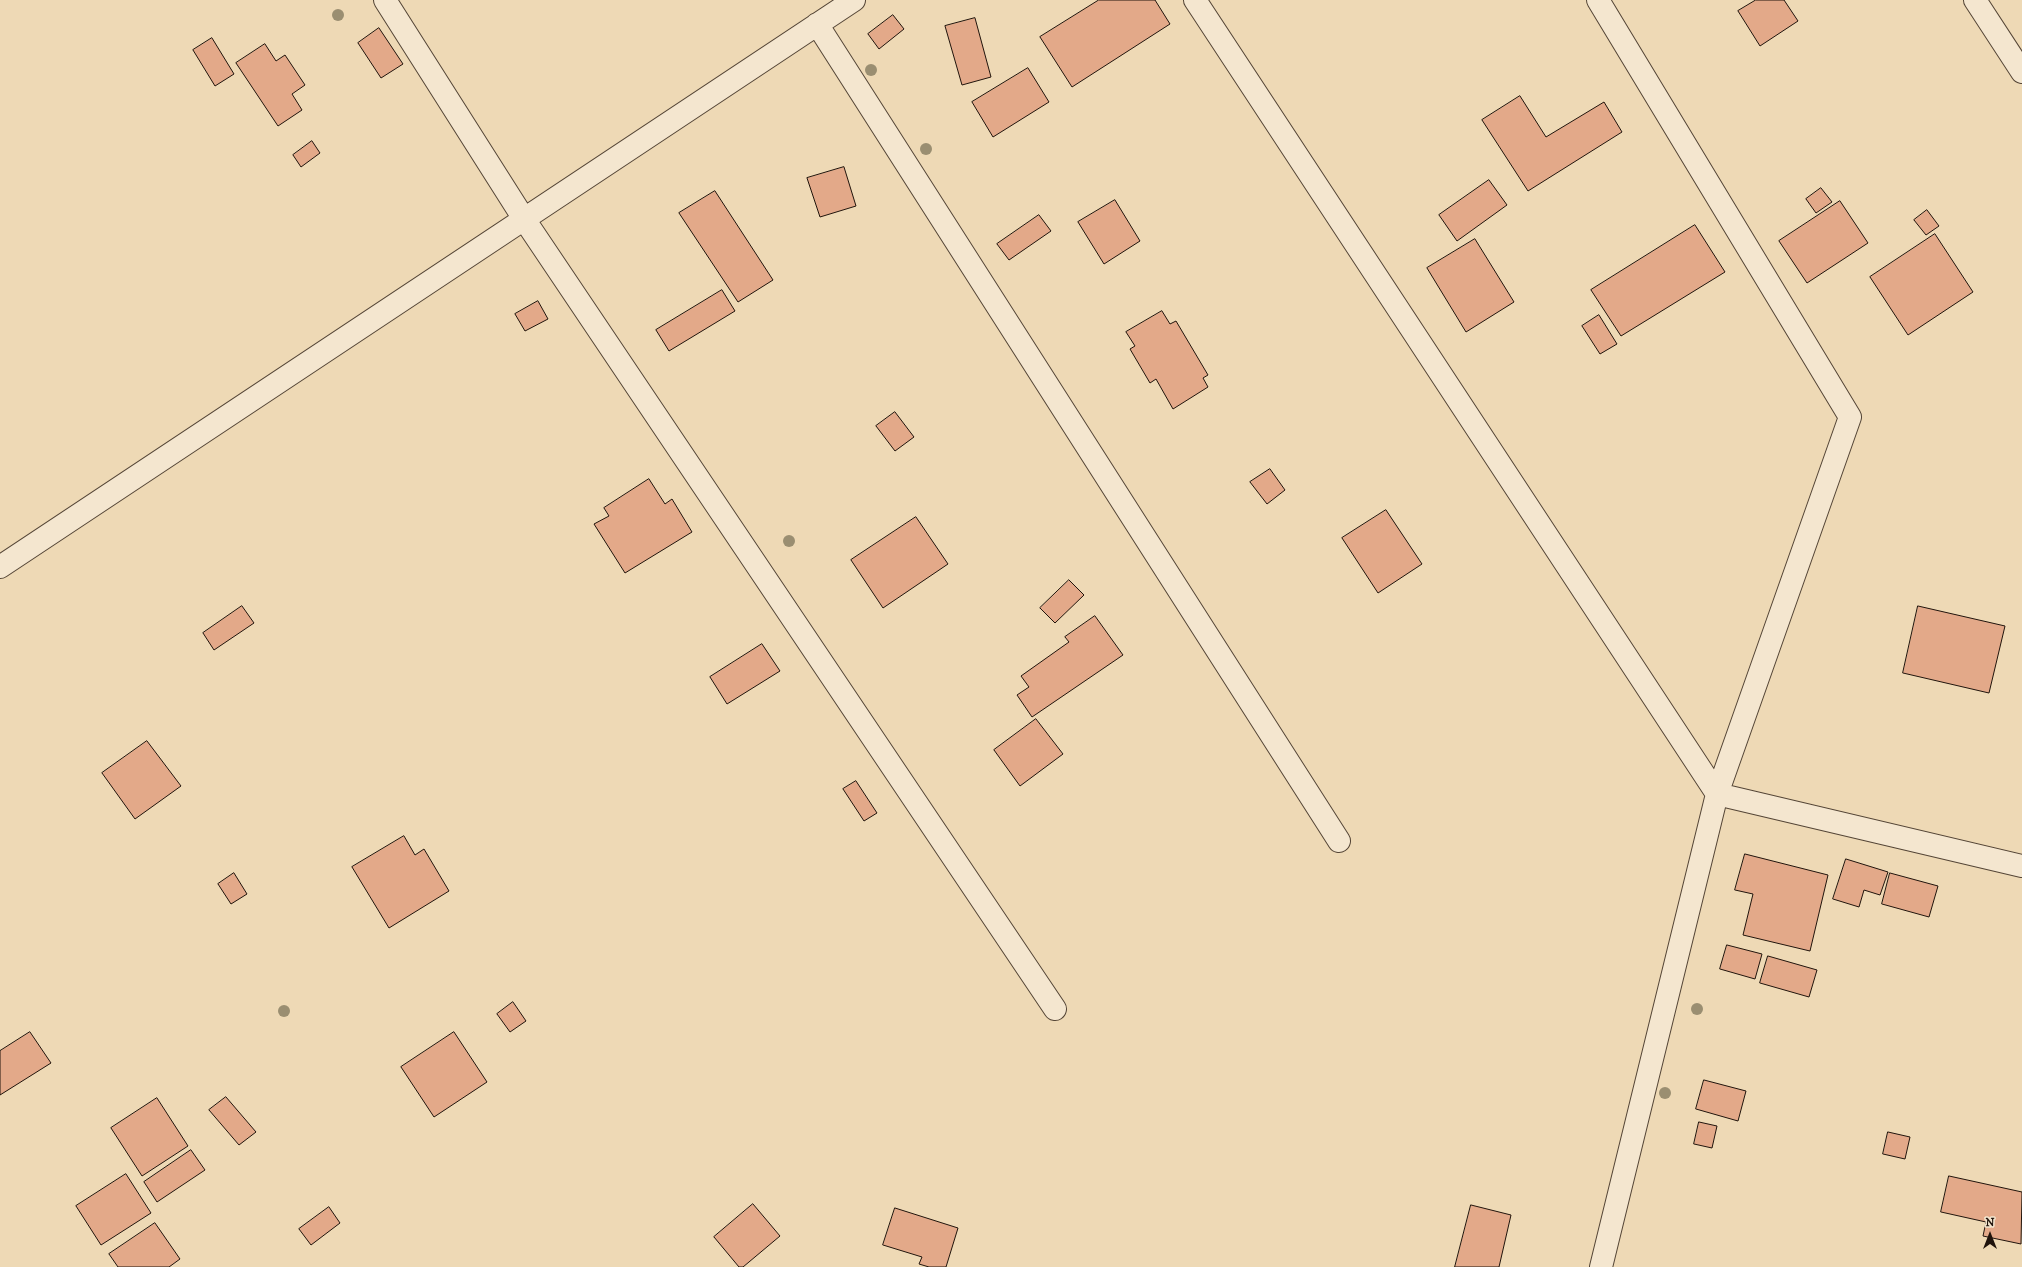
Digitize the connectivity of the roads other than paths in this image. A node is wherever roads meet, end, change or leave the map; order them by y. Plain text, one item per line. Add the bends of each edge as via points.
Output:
1 (385, 0) edge
2 (854, 0) edge
3 (1195, 0) edge
4 (1598, 0) edge
5 (1975, 0) edge
6 (817, 24) junction
7 (2022, 72) edge
8 (524, 219) junction
9 (0, 567) edge
10 (1717, 794) junction
11 (1339, 841) dead end
12 (2022, 866) edge
13 (1054, 1009) dead end
14 (1601, 1267) edge

1 - 8 street
2 - 6 street
3 - 10 street
4 - 10 street via 1850,417
5 - 7 street
6 - 8 street
6 - 11 street
8 - 9 street
8 - 13 street
10 - 12 street
10 - 14 street

